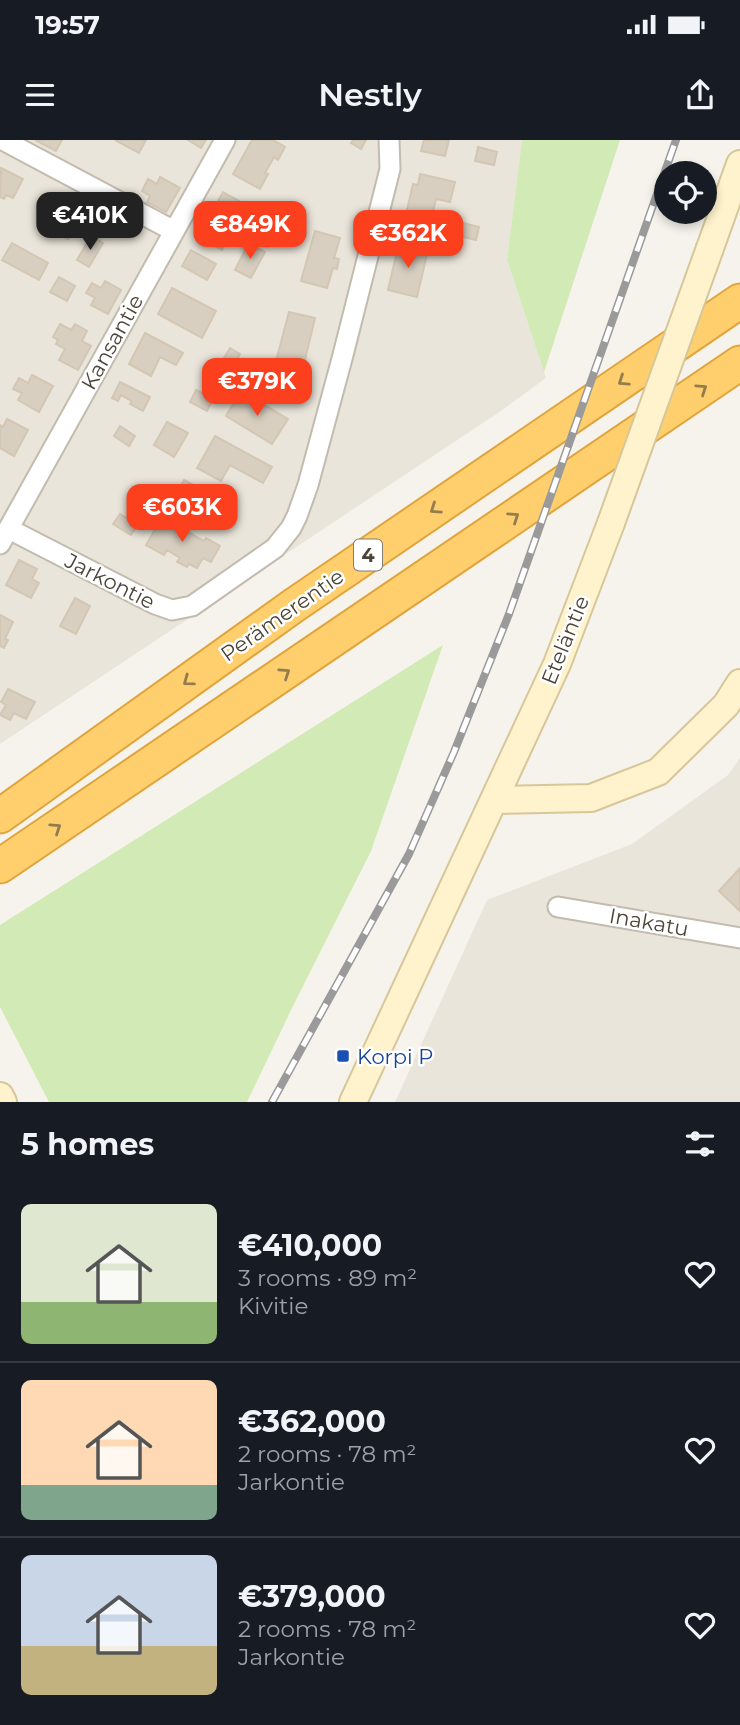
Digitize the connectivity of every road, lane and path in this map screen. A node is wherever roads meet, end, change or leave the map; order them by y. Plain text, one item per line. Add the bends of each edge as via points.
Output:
1 (2, 140) edge
2 (225, 140) edge
3 (390, 140) edge
4 (740, 164) edge
5 (174, 232) junction
6 (740, 301) edge
7 (740, 363) edge
8 (5, 536) edge
9 (740, 683) edge
10 (495, 800) junction
11 (0, 816) edge
12 (0, 866) edge
13 (558, 907) dead end
14 (740, 938) edge
15 (0, 1096) edge
16 (3, 1102) edge
17 (353, 1102) edge

1 - 5 street
2 - 5 street, Kansantie
3 - 8 street, Jarkontie via 390,169 335,386 308,485 284,539 192,606 172,610
4 - 10 main road, Eteläntie, bridge via 557,664
5 - 8 street, Kansantie
6 -> 11 highway, Perämerentie / 4 via 293,606
12 -> 7 highway, 4
9 - 10 main road via 726,705 658,772 591,798
10 - 17 main road, Eteläntie
13 - 14 street, Inakatu
15 - 16 main road

